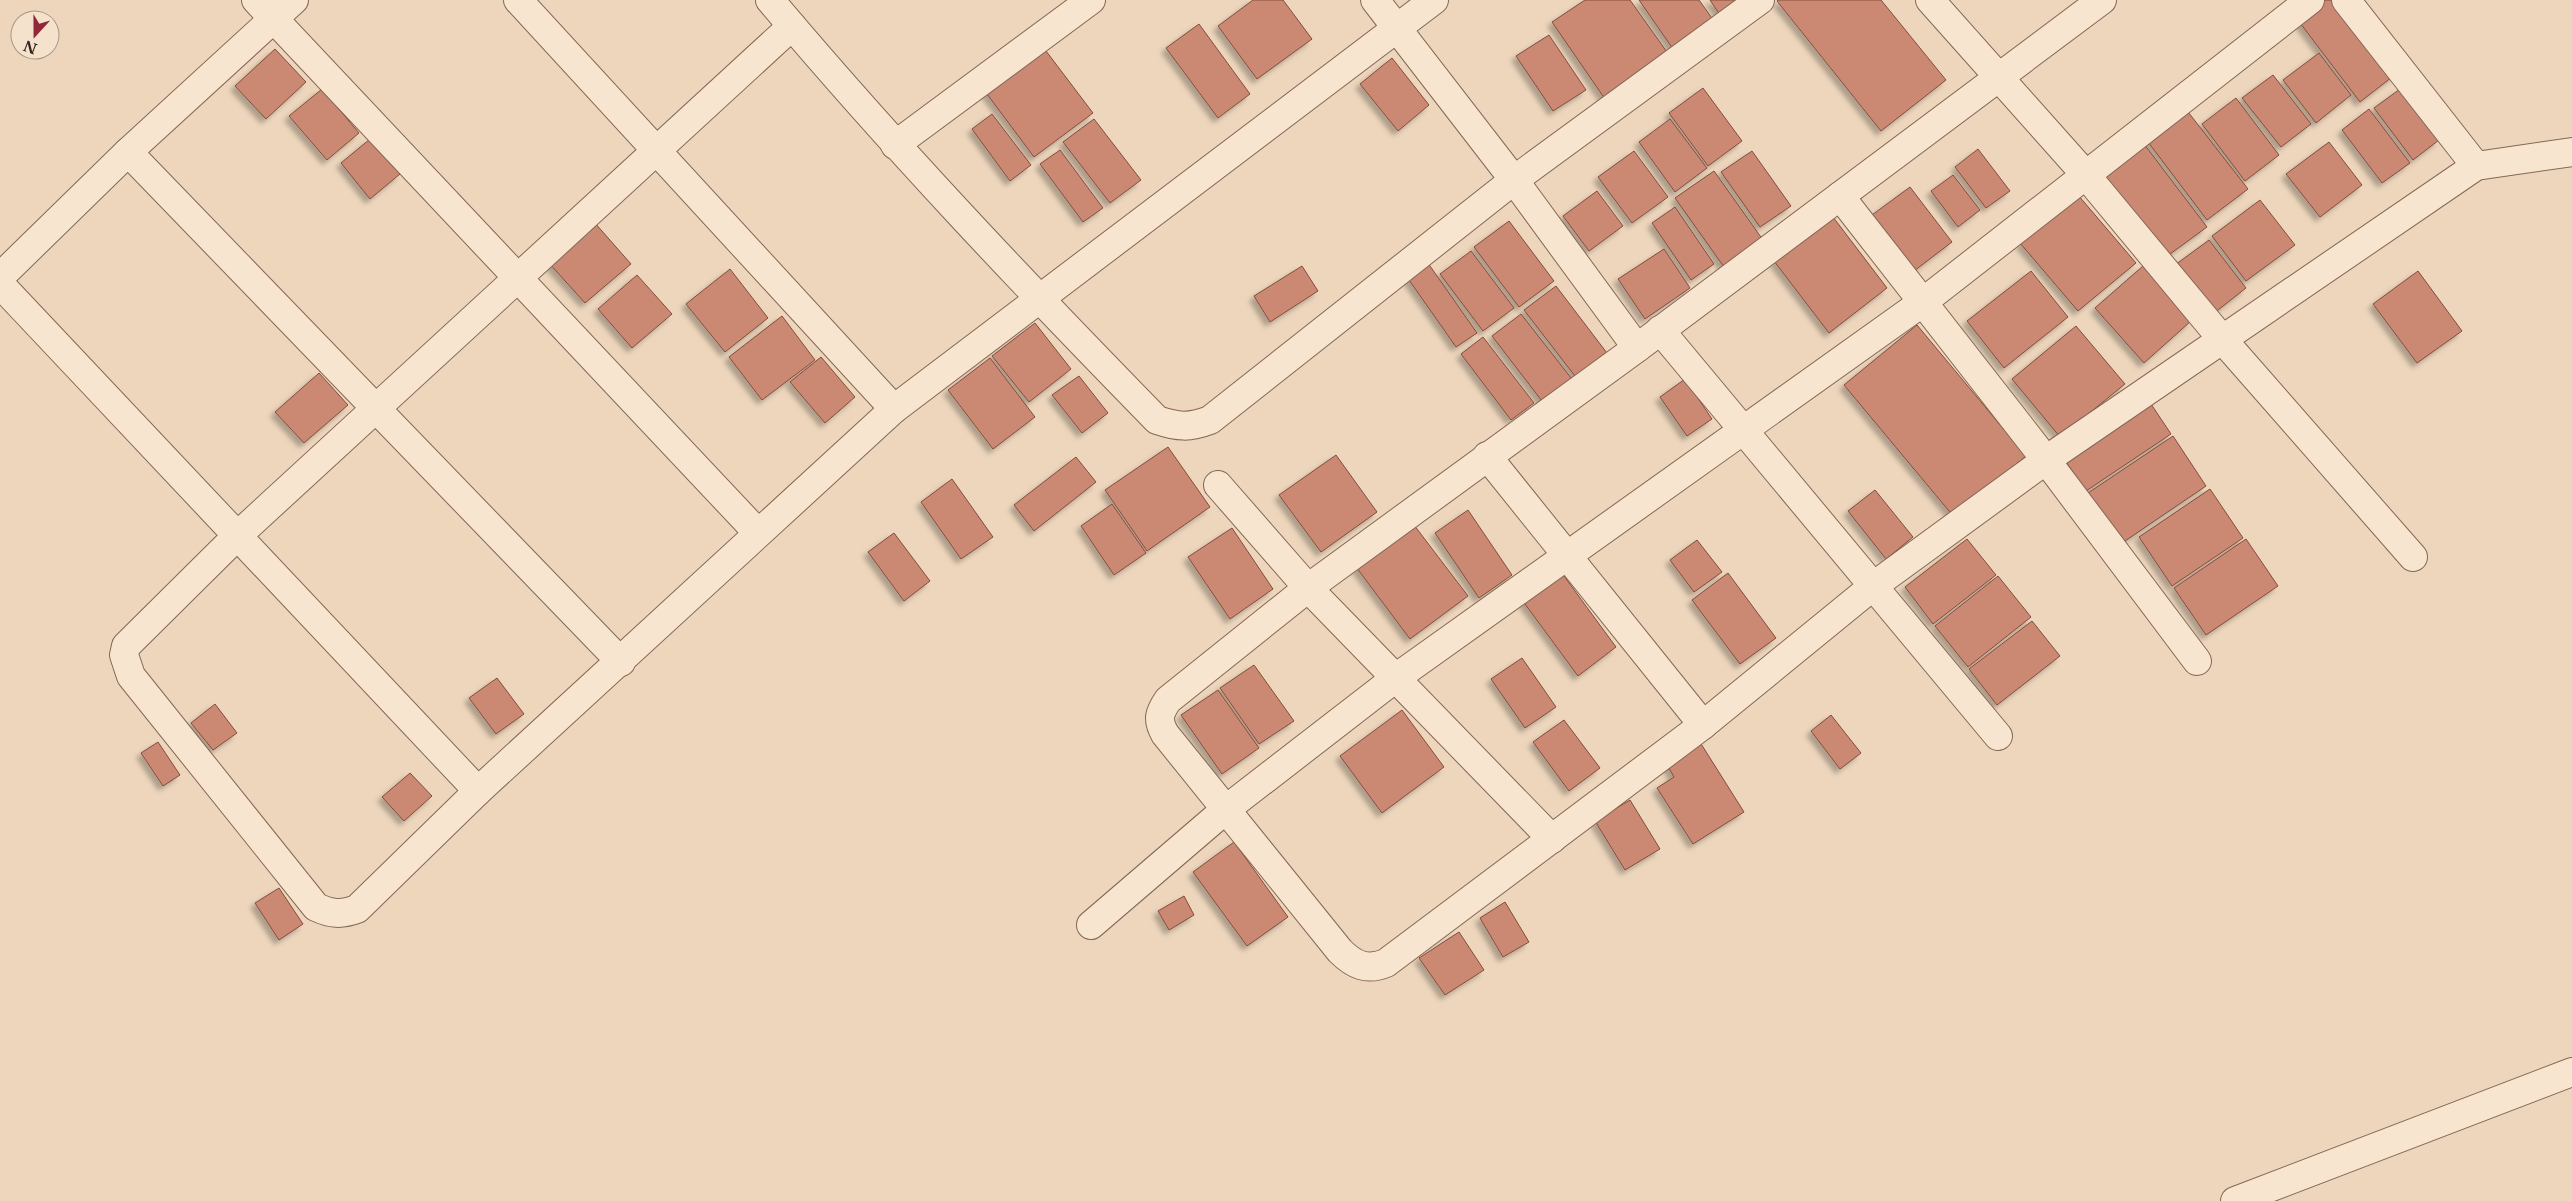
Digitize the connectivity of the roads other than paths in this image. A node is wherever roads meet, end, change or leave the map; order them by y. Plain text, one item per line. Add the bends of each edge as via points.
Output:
1 (294, 0) edge
2 (518, 0) edge
3 (770, 0) edge
4 (1091, 0) edge
5 (1376, 0) edge
6 (1434, 0) edge
7 (1760, 0) edge
8 (1930, 0) edge
9 (2102, 0) edge
10 (2310, 0) edge
11 (2346, 0) edge
12 (265, 9) edge
13 (792, 26) junction
14 (1398, 28) junction
15 (1998, 78) junction
16 (895, 145) junction
17 (654, 151) junction
18 (128, 152) junction
19 (2572, 152) edge
20 (2476, 166) junction
21 (2085, 174) junction
22 (1514, 180) junction
23 (1840, 196) junction
24 (0, 277) edge
25 (518, 279) junction
26 (0, 284) edge
27 (1040, 300) junction
28 (1923, 302) junction
29 (1660, 330) junction
30 (2222, 339) junction
31 (1637, 348) junction
32 (377, 409) junction
33 (894, 409) junction
34 (1743, 429) junction
35 (1487, 456) junction
36 (2046, 460) junction
37 (1218, 485) dead end
38 (758, 533) junction
39 (237, 536) junction
40 (1566, 554) junction
41 (2413, 557) dead end
42 (1872, 587) junction
43 (1308, 588) junction
44 (2197, 661) dead end
45 (621, 662) junction
46 (1397, 677) junction
47 (1703, 725) junction
48 (1998, 736) dead end
49 (478, 791) junction
50 (1225, 810) junction
51 (1552, 839) junction
52 (1091, 925) dead end
53 (2572, 1072) edge
54 (2235, 1201) edge

1 - 12 street
2 - 17 street
3 - 13 street
4 - 16 street
5 - 14 street
6 - 14 street
7 - 22 street
8 - 15 street
9 - 15 street
10 - 21 street
11 - 20 street
12 - 18 street
12 - 25 street
13 - 16 street
13 - 17 street
14 - 22 street
14 - 27 street
15 - 21 street
15 - 23 street
16 - 27 street
17 - 25 street
17 - 33 street
18 - 24 street
18 - 32 street
19 - 20 street
20 - 30 street
21 - 28 street
21 - 30 street
22 - 27 street via 1210,420 1192,427 1176,427 1157,420
22 - 31 street
23 - 28 street
23 - 29 street
25 - 32 street
25 - 38 street
26 - 39 street
27 - 33 street
28 - 34 street
28 - 36 street
29 - 31 street
29 - 34 street
30 - 36 street
30 - 41 street
31 - 35 street
32 - 39 street
32 - 45 street
33 - 38 street
34 - 40 street
34 - 42 street
35 - 40 street
35 - 43 street
36 - 42 street
36 - 44 street
37 - 43 street
38 - 45 street
39 - 49 street
39 - 49 street via 132,639 124,655 131,676 316,907 329,913 345,914 357,909
40 - 46 street
40 - 47 street
42 - 47 street
42 - 48 street
43 - 46 street
43 - 50 street via 1168,700 1160,715 1159,724 1165,734
45 - 49 street
46 - 50 street
46 - 51 street
47 - 51 street
50 - 51 street via 1340,952 1363,967 1386,963
50 - 52 street
53 - 54 street

